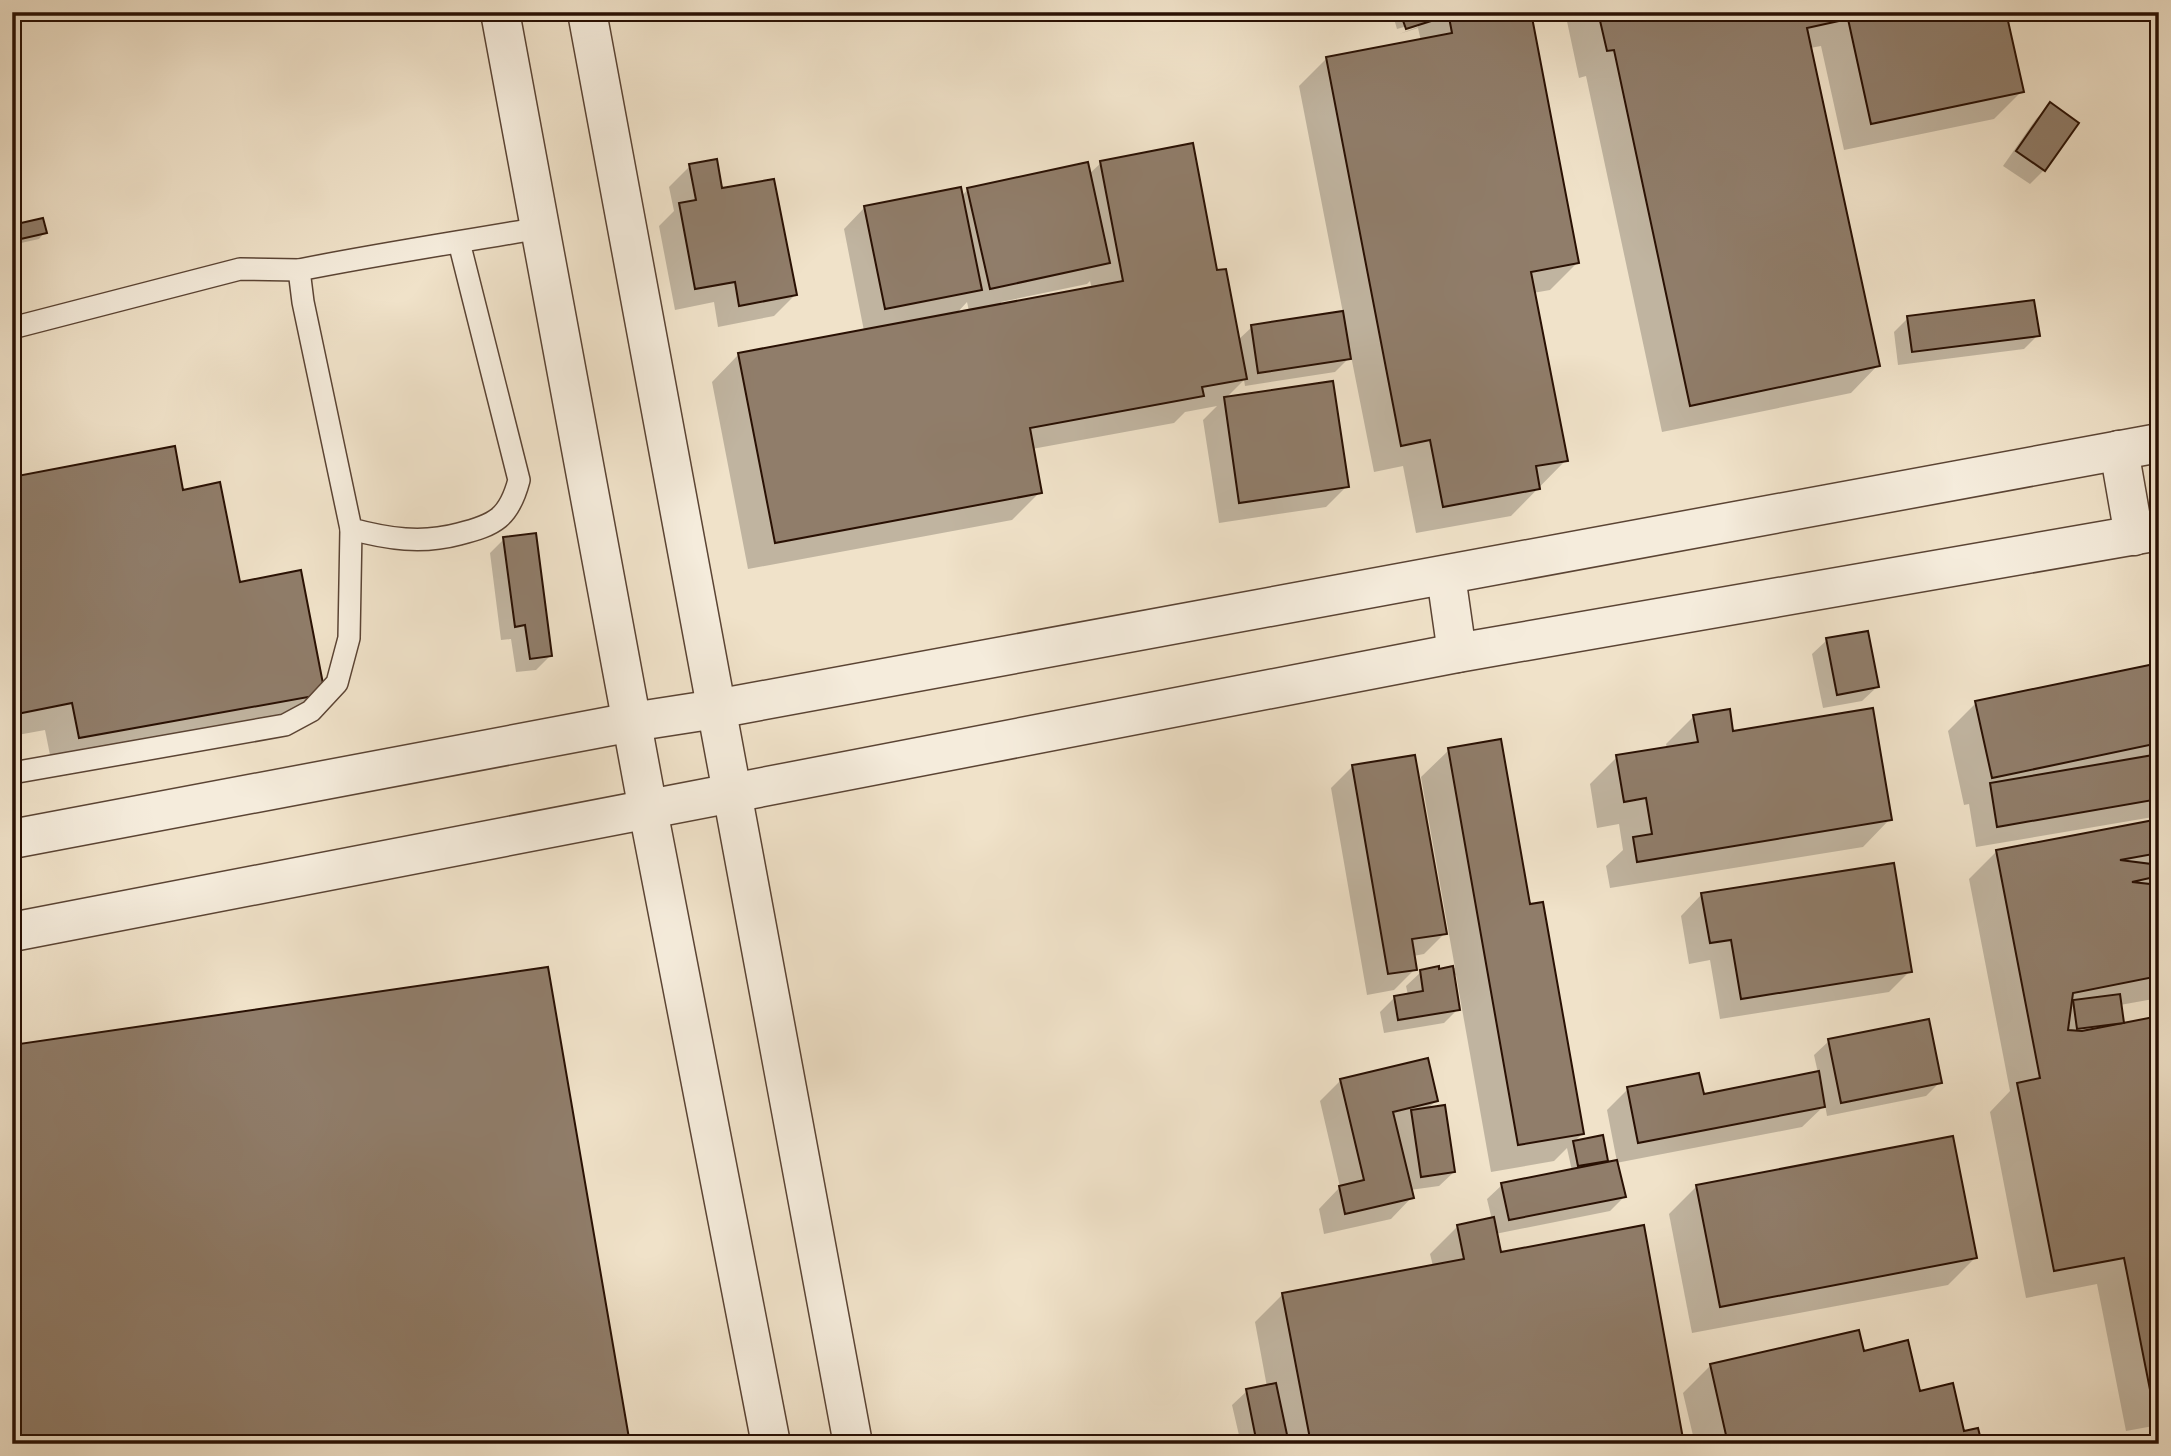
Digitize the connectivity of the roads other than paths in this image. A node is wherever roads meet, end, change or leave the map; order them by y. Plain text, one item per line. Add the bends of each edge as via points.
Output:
1 (500, 12) edge
2 (587, 12) edge
3 (540, 228) junction
4 (459, 242) junction
5 (299, 270) junction
6 (12, 328) edge
7 (2159, 443) edge
8 (2119, 450) junction
9 (351, 529) junction
10 (2147, 533) edge
11 (1446, 576) junction
12 (1457, 653) junction
13 (716, 709) junction
14 (632, 722) junction
15 (12, 773) edge
16 (732, 793) junction
17 (648, 810) junction
18 (12, 839) edge
19 (12, 932) edge
20 (771, 1444) edge
21 (853, 1444) edge

1 - 3 street
2 - 13 street
3 - 4 lane
3 - 14 street
4 - 5 lane
4 - 9 lane via 519,480 514,498 488,527 442,539 406,541
5 - 6 lane via 240,269
5 - 9 lane
7 - 8 street
8 - 10 street
8 - 11 street
9 - 15 lane via 349,638 337,683 311,711 285,725
10 - 12 street
11 - 12 street
11 - 13 street
12 - 16 street
13 - 14 street
13 - 16 street
14 - 17 street
14 - 18 street
16 - 17 street
16 - 21 street
17 - 19 street
17 - 20 street

